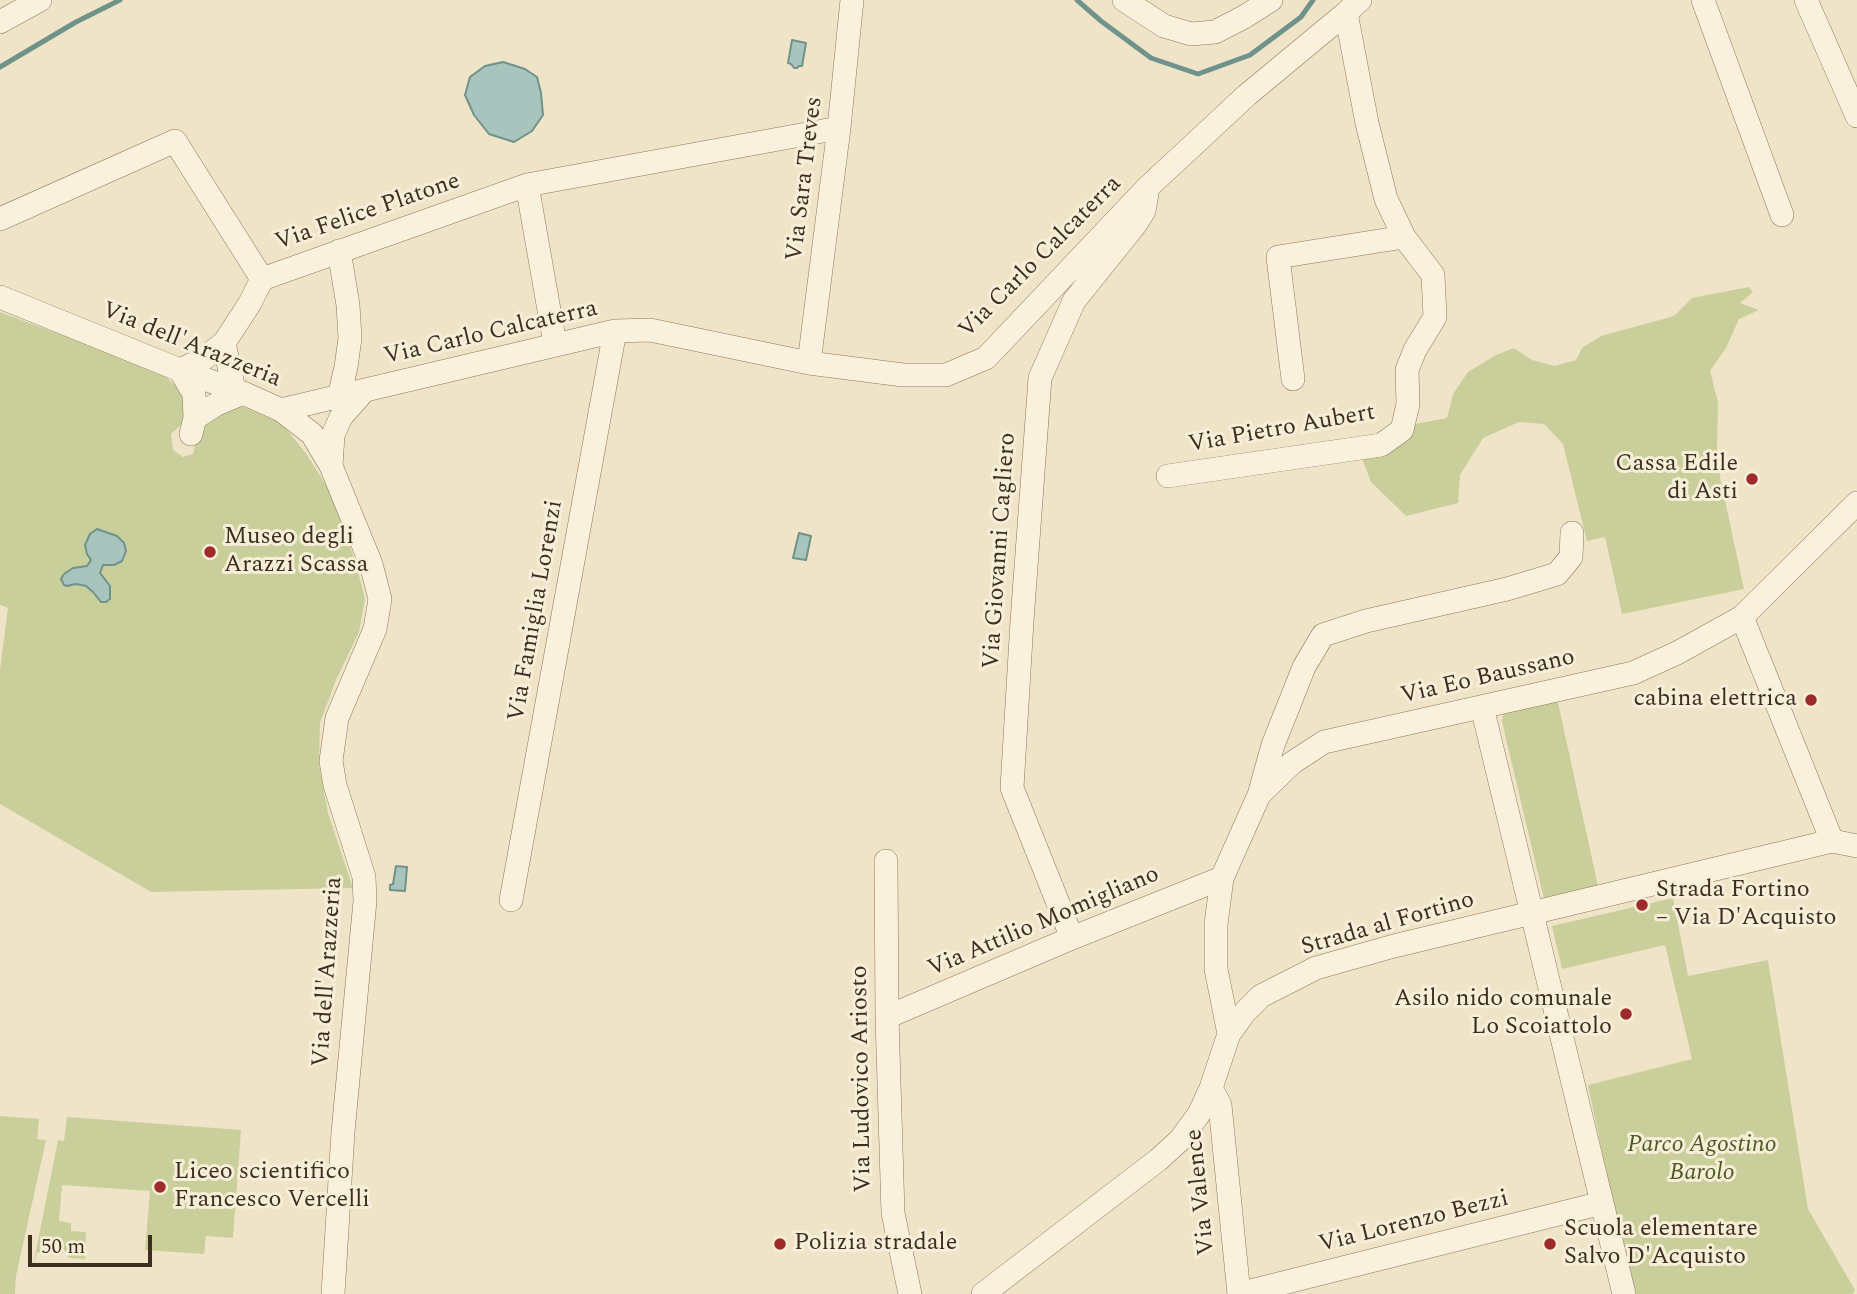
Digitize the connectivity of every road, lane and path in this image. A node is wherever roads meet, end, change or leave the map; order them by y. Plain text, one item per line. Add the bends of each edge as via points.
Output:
1 (40, 0) edge
2 (852, 0) edge
3 (1124, 0) edge
4 (1271, 0) edge
5 (1703, 0) edge
6 (1806, 0) edge
7 (1353, 7) edge
8 (0, 22) edge
9 (1857, 116) edge
10 (839, 128) junction
11 (527, 185) junction
12 (1147, 188) junction
13 (1782, 215) dead end
14 (0, 219) edge
15 (1404, 237) junction
16 (339, 251) junction
17 (262, 279) junction
18 (0, 297) edge
19 (615, 331) junction
20 (224, 343) junction
21 (555, 344) junction
22 (809, 363) junction
23 (180, 370) junction
24 (1293, 379) dead end
25 (364, 391) junction
26 (238, 392) junction
27 (339, 397) junction
28 (281, 410) junction
29 (331, 466) junction
30 (1168, 476) dead end
31 (1857, 503) edge
32 (1572, 533) dead end
33 (1742, 617) junction
34 (1482, 707) junction
35 (1259, 795) junction
36 (1832, 841) junction
37 (1857, 846) edge
38 (886, 861) dead end
39 (1222, 878) junction
40 (511, 900) dead end
41 (1532, 914) junction
42 (1072, 938) junction
43 (887, 1017) junction
44 (1229, 1034) junction
45 (1210, 1088) junction
46 (1602, 1203) junction
47 (333, 1294) edge
48 (910, 1294) edge
49 (983, 1294) edge
50 (1239, 1294) edge
51 (1624, 1294) edge

1 - 8 street
2 - 10 street, Via Sara Treves
3 - 4 street via 1164,26 1191,34 1215,32
5 - 13 street
6 - 9 street
7 - 12 street, Via Carlo Calcaterra via 1247,95
7 - 15 street, Via Pietro Aubert via 1370,136 1387,199
10 - 11 street, Via Felice Platone
10 - 22 street, Via Sara Treves
11 - 16 street, Via Felice Platone
11 - 21 street
12 - 22 street, Via Carlo Calcaterra via 986,358 946,375
12 - 42 street, Via Giovanni Cagliero via 1144,211 1074,301 1040,379 1012,788
14 - 17 street, Via Felice Platone via 175,141
15 - 24 street, Via Pietro Aubert via 1279,257
15 - 30 street, Via Pietro Aubert via 1433,275 1435,317 1407,370 1408,404 1402,430 1381,445
16 - 17 street, Via Felice Platone
16 - 27 street, Via Carlo Calcaterra via 350,338
17 - 20 street
18 - 23 street, Via dell'Arazzeria
19 - 21 street, Via Carlo Calcaterra
19 - 22 street, Via Carlo Calcaterra via 650,330
19 - 40 street, Via Famiglia Lorenzi
20 - 23 street
20 - 26 street
21 - 25 street, Via Carlo Calcaterra
23 - 26 street, Via dell'Arazzeria
23 - 26 street via 194,394 193,426
25 - 27 street, Via Carlo Calcaterra
25 - 29 street, Via Carlo Calcaterra via 341,417 333,435
26 - 28 street, Via dell'Arazzeria
27 - 28 street, Via Carlo Calcaterra
28 - 29 street, Via dell'Arazzeria via 312,434
29 - 47 street, Via dell'Arazzeria via 371,564 380,599 375,629 337,718 331,761 364,877 365,901
31 - 33 street, Via Eo Baussano
32 - 35 street via 1571,557 1557,574 1323,635 1304,667 1278,732
33 - 34 street, Via Eo Baussano via 1633,673
33 - 36 street
34 - 35 street, Via Eo Baussano via 1324,742 1292,763
34 - 41 street
35 - 39 street, Via Eo Baussano
36 - 37 street, Strada al Fortino
36 - 41 street, Strada al Fortino
38 - 43 street, Via Ludovico Ariosto
39 - 42 street, Via Attilio Momigliano
39 - 44 street, Via Eo Baussano via 1216,970
41 - 44 street, Strada al Fortino via 1316,968 1261,996
41 - 46 street
42 - 43 street, Via Attilio Momigliano
43 - 48 street, Via Ludovico Ariosto via 893,1213
44 - 45 street, Strada al Fortino
45 - 49 street, Strada al Fortino via 1199,1114 1163,1156
45 - 50 street, Via Valence via 1220,1105
46 - 50 street, Via Lorenzo Bezzi
46 - 51 street

